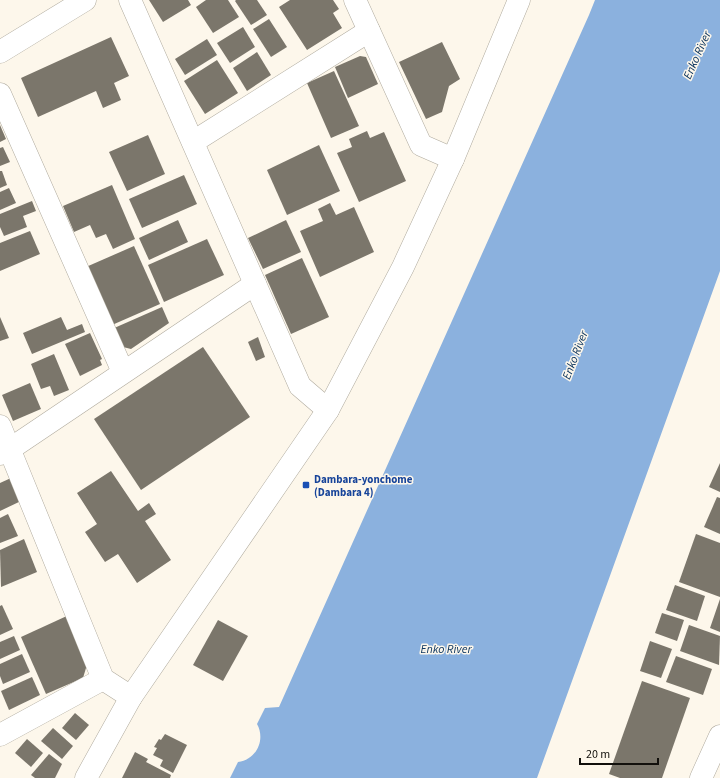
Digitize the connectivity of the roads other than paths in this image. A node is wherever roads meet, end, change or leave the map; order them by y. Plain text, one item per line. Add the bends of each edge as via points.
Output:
1 (85, 0) edge
2 (130, 0) edge
3 (355, 0) edge
4 (519, 0) edge
5 (369, 31) junction
6 (0, 52) edge
7 (0, 94) edge
8 (193, 142) junction
9 (453, 159) junction
10 (255, 284) junction
11 (122, 372) junction
12 (328, 410) junction
13 (0, 426) edge
14 (5, 451) edge
15 (104, 679) junction
16 (131, 697) junction
17 (1, 732) edge
18 (720, 736) edge
19 (86, 778) edge
20 (701, 778) edge

1 - 6 street
2 - 8 street
3 - 5 street
4 - 9 street
5 - 8 street
5 - 9 street via 421,145
7 - 11 street
8 - 10 street
9 - 12 street via 403,267
10 - 11 street
10 - 12 street via 300,386
11 - 14 street
12 - 16 street
13 - 14 street
14 - 15 street
15 - 16 street
15 - 17 street
16 - 19 street
18 - 20 street

